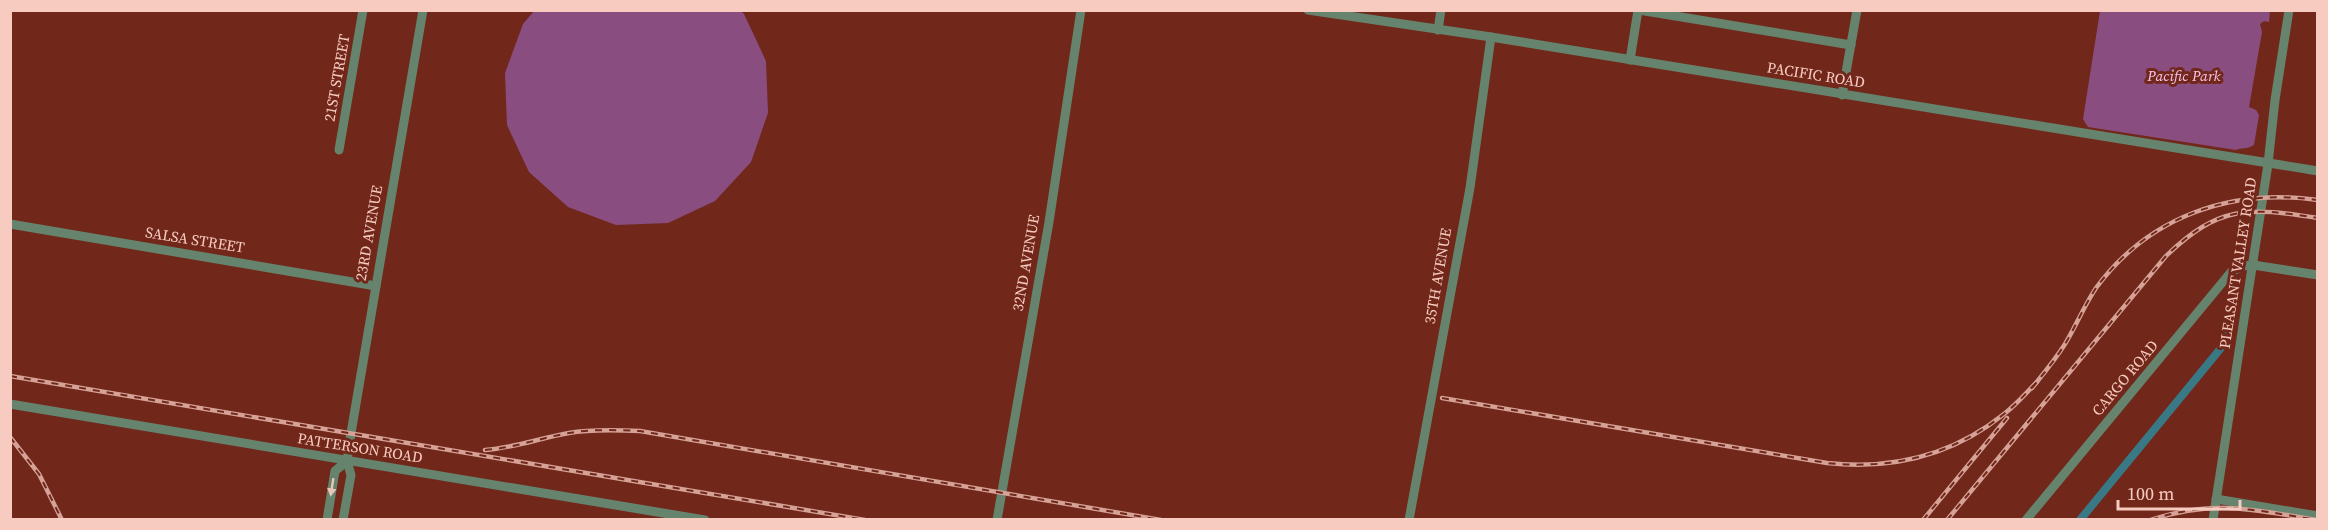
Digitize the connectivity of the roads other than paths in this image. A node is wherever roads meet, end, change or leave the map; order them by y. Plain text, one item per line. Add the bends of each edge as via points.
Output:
1 (363, 10) edge
2 (423, 10) edge
3 (1081, 10) edge
4 (1308, 10) edge
5 (1441, 10) edge
6 (1638, 10) edge
7 (1857, 10) edge
8 (2289, 10) edge
9 (1361, 14) edge
10 (1438, 30) junction
11 (1491, 37) junction
12 (1851, 45) junction
13 (1630, 60) junction
14 (1842, 95) junction
15 (339, 150) dead end
16 (2268, 164) junction
17 (2318, 171) edge
18 (10, 224) edge
19 (2253, 265) junction
20 (2318, 275) edge
21 (376, 286) junction
22 (10, 404) edge
23 (347, 461) junction
24 (2216, 499) junction
25 (2318, 516) edge
26 (327, 519) edge
27 (343, 519) edge
28 (705, 519) edge
29 (997, 519) edge
30 (1409, 519) edge
31 (2026, 519) edge
32 (2213, 519) edge

1 - 15 street, 21ST STREET
2 - 21 street, 23RD AVENUE
3 - 29 street, 32ND AVENUE
4 - 9 street, PACIFIC ROAD
5 - 10 street
6 - 12 street
6 - 13 street
7 - 12 street
8 - 16 street, PLEASANT VALLEY ROAD
9 - 10 street, PACIFIC ROAD
10 - 11 street, PACIFIC ROAD
11 - 13 street, PACIFIC ROAD
11 - 30 street, 35TH AVENUE via 1470,188
12 - 14 street
13 - 14 street, PACIFIC ROAD
14 - 16 street, PACIFIC ROAD
16 - 17 street, PACIFIC ROAD
16 - 19 street, PLEASANT VALLEY ROAD
18 - 21 street, SALSA STREET
19 - 20 street
19 - 24 street, PLEASANT VALLEY ROAD
19 - 31 street, CARGO ROAD via 2231,272
21 - 23 street, 23RD AVENUE
22 - 23 street, PATTERSON ROAD
23 -> 26 street, 23RD AVENUE via 335,471
23 - 27 street, 23RD AVENUE via 351,475
23 - 28 street, PATTERSON ROAD
24 - 25 street
24 - 32 street, PLEASANT VALLEY ROAD

